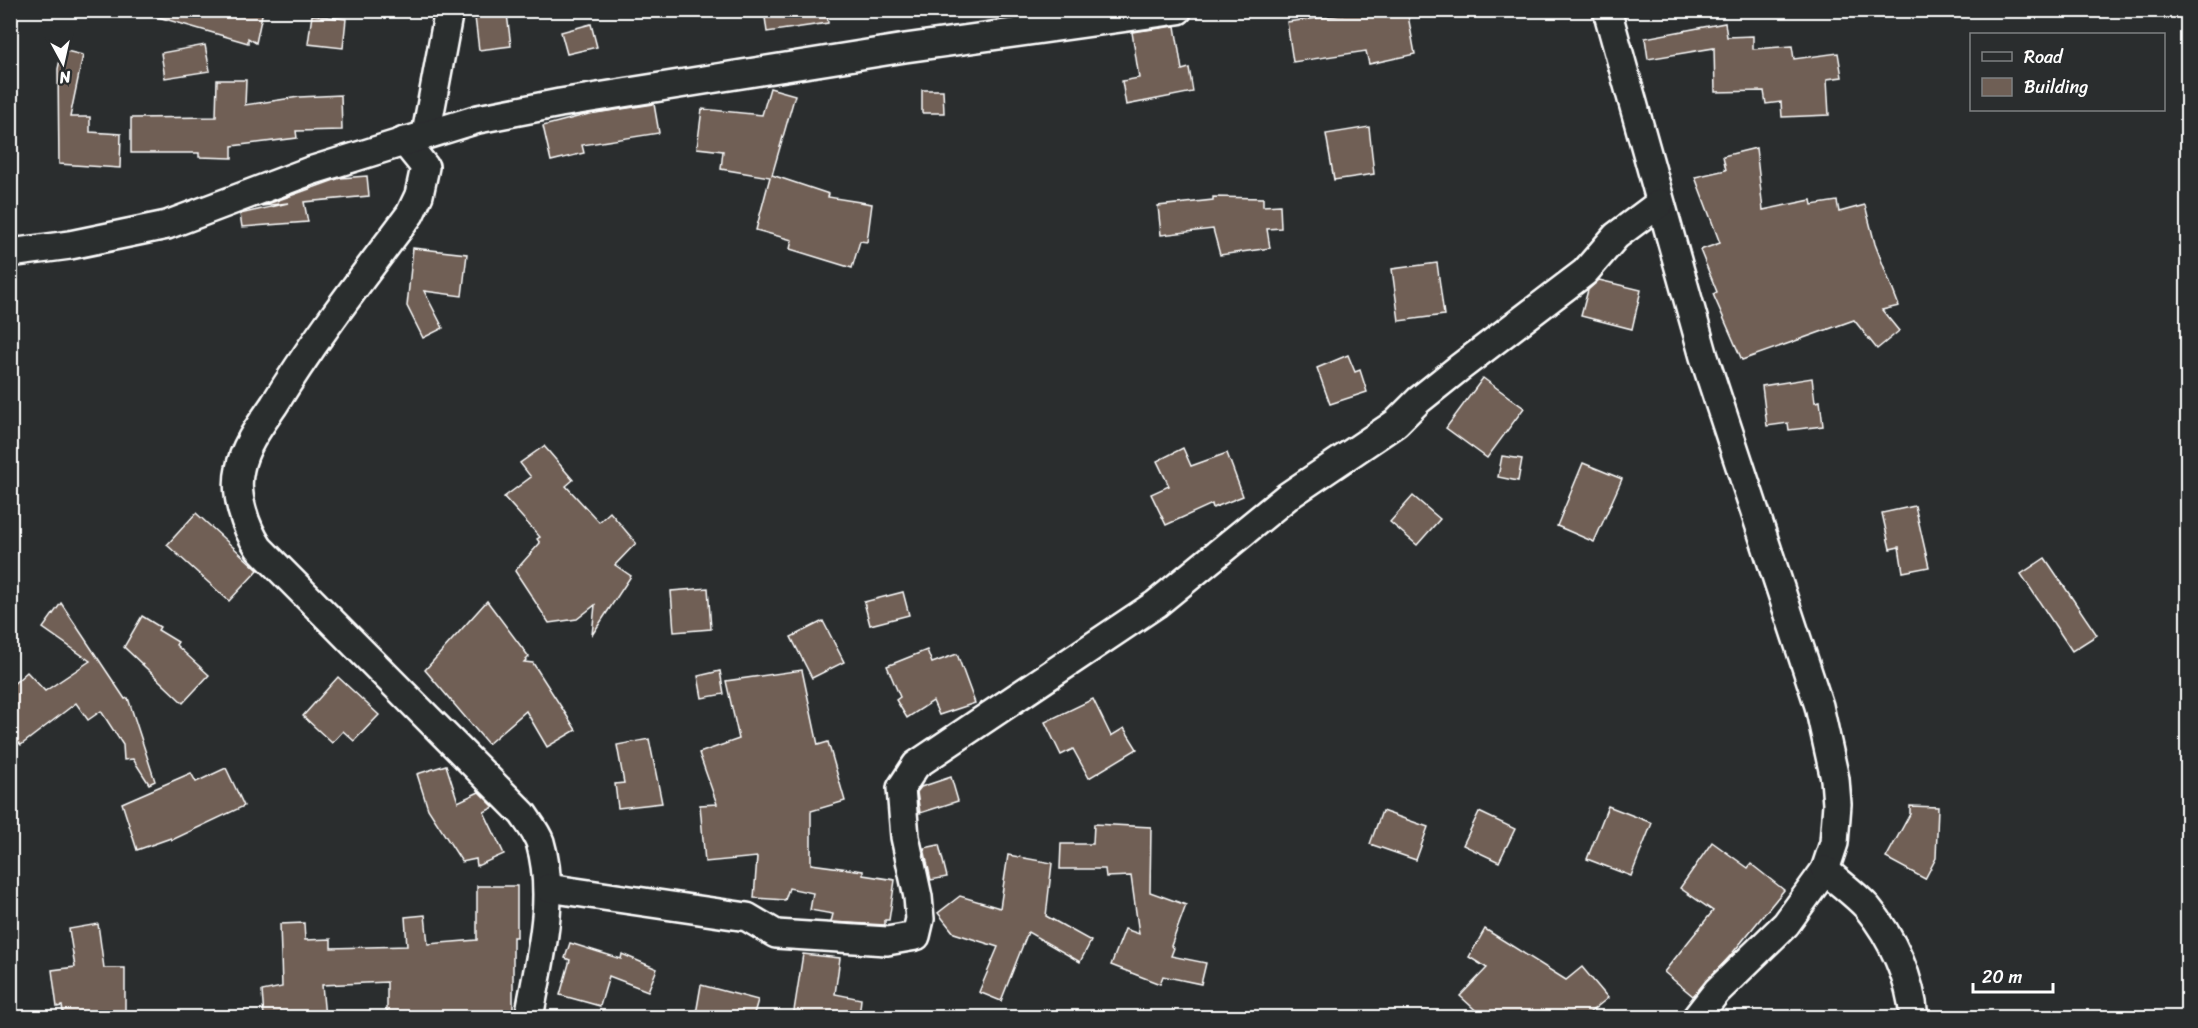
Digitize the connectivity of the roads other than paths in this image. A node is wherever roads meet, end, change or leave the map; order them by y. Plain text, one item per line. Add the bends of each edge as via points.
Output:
1 (449, 10) edge
2 (1178, 10) edge
3 (1607, 10) edge
4 (415, 138) junction
5 (1660, 203) junction
6 (10, 253) edge
7 (1825, 870) junction
8 (548, 888) junction
9 (529, 1017) edge
10 (1696, 1017) edge
11 (1914, 1017) edge

1 - 4 street
2 - 4 street via 905,48 560,103 478,119
3 - 5 street
4 - 6 street via 310,171 167,225
4 - 8 street via 425,167 410,214 301,361 264,420 239,472 241,501 250,535 259,548 523,814 539,841
5 - 7 street via 1704,357 1828,737 1837,804 1834,843
5 - 8 street via 1616,236 1585,272 1459,368 1396,423 1288,496 1156,604 916,765 901,788 904,837 918,897 920,919 916,936 887,941 776,934 747,917
7 - 10 street via 1786,924
7 - 11 street via 1866,907 1890,941 1912,996
8 - 9 street via 547,919

